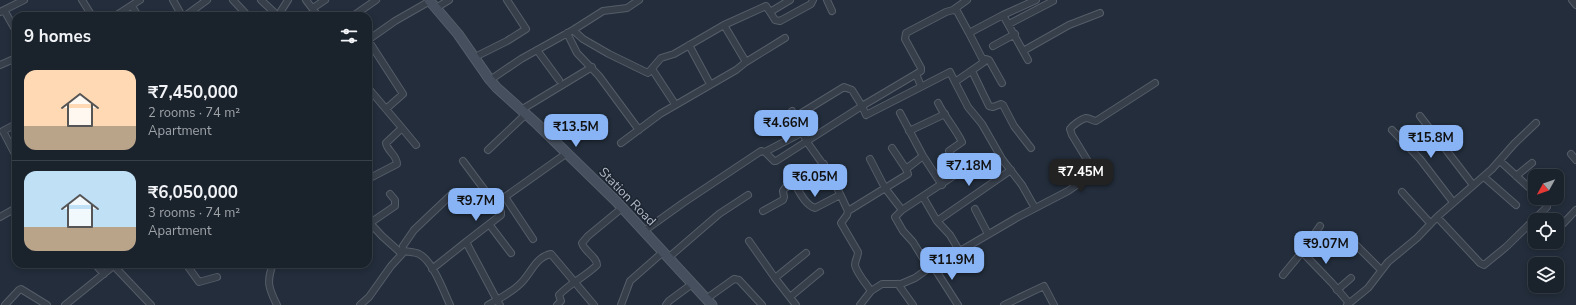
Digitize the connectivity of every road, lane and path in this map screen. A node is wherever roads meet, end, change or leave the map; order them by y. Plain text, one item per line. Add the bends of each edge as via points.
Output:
1 (24, 0) edge
2 (82, 0) edge
3 (140, 0) edge
4 (173, 0) edge
5 (207, 0) edge
6 (233, 0) edge
7 (261, 0) edge
8 (288, 0) edge
9 (306, 0) edge
10 (325, 0) edge
11 (376, 0) edge
12 (449, 0) edge
13 (507, 0) edge
14 (639, 0) edge
15 (790, 0) edge
16 (813, 0) edge
17 (826, 0) edge
18 (967, 0) edge
19 (1036, 0) edge
20 (1572, 0) edge
21 (1053, 1) edge
22 (432, 3) edge
23 (765, 3) edge
24 (1576, 5) edge
25 (132, 6) junction
26 (312, 8) junction
27 (953, 10) junction
28 (2, 11) edge
29 (832, 11) dead end
30 (90, 12) edge
31 (122, 12) edge
32 (136, 12) edge
33 (181, 12) edge
34 (190, 12) edge
35 (244, 12) edge
36 (274, 12) edge
37 (281, 12) edge
38 (315, 12) edge
39 (359, 12) edge
40 (770, 12) junction
41 (1100, 13) dead end
42 (1004, 15) junction
43 (1009, 24) junction
44 (12, 25) edge
45 (724, 25) junction
46 (570, 32) junction
47 (969, 33) junction
48 (1015, 34) junction
49 (372, 37) edge
50 (784, 38) dead end
51 (689, 45) junction
52 (372, 46) edge
53 (993, 46) dead end
54 (537, 50) junction
55 (1023, 51) junction
56 (475, 57) junction
57 (12, 60) edge
58 (1028, 60) dead end
59 (746, 62) junction
60 (984, 62) junction
61 (0, 66) edge
62 (592, 67) junction
63 (652, 69) junction
64 (972, 71) junction
65 (916, 74) junction
66 (490, 80) junction
67 (559, 80) dead end
68 (955, 82) junction
69 (1002, 83) dead end
70 (1155, 83) dead end
71 (710, 84) junction
72 (921, 86) junction
73 (372, 93) edge
74 (938, 103) dead end
75 (675, 104) junction
76 (862, 106) junction
77 (386, 109) junction
78 (523, 112) junction
79 (900, 113) dead end
80 (945, 114) junction
81 (1420, 116) dead end
82 (1536, 123) dead end
83 (12, 125) edge
84 (402, 128) junction
85 (2, 129) edge
86 (639, 130) junction
87 (1392, 130) dead end
88 (803, 132) junction
89 (909, 132) junction
90 (807, 142) junction
91 (621, 143) dead end
92 (416, 145) dead end
93 (12, 148) edge
94 (892, 148) dead end
95 (1031, 148) dead end
96 (488, 150) dead end
97 (765, 152) junction
98 (567, 153) junction
99 (1571, 154) dead end
100 (923, 156) junction
101 (870, 159) dead end
102 (1576, 160) edge
103 (463, 161) dead end
104 (1500, 161) junction
105 (1532, 163) dead end
106 (824, 164) junction
107 (906, 168) junction
108 (1011, 170) junction
109 (1516, 176) junction
110 (372, 177) edge
111 (1484, 177) junction
112 (794, 183) junction
113 (1474, 184) junction
114 (942, 185) junction
115 (1528, 187) edge
116 (885, 188) junction
117 (1402, 192) dead end
118 (453, 193) dead end
119 (390, 194) dead end
120 (748, 195) dead end
121 (840, 195) junction
122 (505, 197) junction
123 (923, 197) junction
124 (1453, 202) junction
125 (495, 204) junction
126 (1516, 205) dead end
127 (1548, 205) edge
128 (622, 208) junction
129 (1035, 208) junction
130 (975, 209) dead end
131 (902, 210) junction
132 (1576, 210) edge
133 (763, 211) dead end
134 (12, 212) edge
135 (848, 212) junction
136 (1541, 213) edge
137 (1437, 217) junction
138 (0, 218) edge
139 (372, 220) edge
140 (937, 221) junction
141 (1430, 223) junction
142 (1564, 223) edge
143 (489, 224) junction
144 (372, 225) edge
145 (1320, 226) dead end
146 (1528, 226) edge
147 (644, 231) junction
148 (988, 234) junction
149 (533, 239) dead end
150 (1350, 239) dead end
151 (749, 241) dead end
152 (466, 242) junction
153 (960, 252) junction
154 (1302, 252) junction
155 (511, 253) dead end
156 (806, 253) dead end
157 (402, 254) junction
158 (665, 255) junction
159 (931, 267) junction
160 (99, 268) edge
161 (111, 268) edge
162 (118, 268) edge
163 (189, 268) edge
164 (271, 268) edge
165 (432, 269) junction
166 (1381, 270) junction
167 (820, 272) dead end
168 (104, 274) junction
169 (1283, 275) dead end
170 (217, 277) dead end
171 (775, 278) junction
172 (1351, 278) dead end
173 (575, 282) junction
174 (692, 284) junction
175 (898, 284) junction
176 (1337, 290) junction
177 (871, 291) junction
178 (790, 297) junction
179 (498, 302) edge
180 (709, 302) edge
181 (1348, 304) edge
182 (5, 305) edge
183 (47, 305) edge
184 (65, 305) edge
185 (151, 305) edge
186 (277, 305) edge
187 (360, 305) edge
188 (450, 305) edge
189 (488, 305) edge
190 (557, 305) edge
191 (594, 305) edge
192 (621, 305) edge
193 (666, 305) edge
194 (762, 305) edge
195 (796, 305) edge
196 (860, 305) edge
197 (913, 305) edge
198 (958, 305) edge
199 (1004, 305) edge
200 (1054, 305) edge

1 - 28 street
2 - 30 street
3 - 25 street
4 - 33 street
5 - 34 street
6 - 35 street
7 - 36 street
8 - 37 street
9 - 26 street
10 - 26 street
11 - 39 street
12 - 22 street
13 - 56 street via 526,29
14 - 46 street via 627,8 603,11
15 - 40 street
16 - 40 street via 811,4 780,21 775,20
17 - 29 street
18 - 27 street
19 - 42 street
20 - 24 street
21 - 43 street
22 - 49 street via 395,21
22 - 56 main road, Station Road
23 - 40 street
23 - 45 street
25 - 31 street
25 - 32 street
26 - 38 street
27 - 47 street via 957,11
27 - 65 street via 910,31 905,36 921,68
28 - 44 street
41 - 55 street via 1069,25
42 - 43 street
42 - 47 street
43 - 48 street
45 - 51 street
45 - 59 street
46 - 54 street
46 - 62 street via 577,53
46 - 63 street via 645,72 648,73
47 - 60 street
48 - 53 street
48 - 55 street
50 - 59 street
51 - 63 street via 661,58
51 - 71 street
52 - 77 street via 403,94
54 - 66 street
54 - 67 street
55 - 58 street
56 - 66 main road, Station Road
57 - 61 street
59 - 71 street
60 - 64 street
60 - 69 street via 988,59 991,62
62 - 78 street
62 - 86 street
63 - 75 street
64 - 68 street
64 - 95 street via 989,106 1003,105 1014,126
65 - 72 street
65 - 76 street
66 - 78 main road, Station Road
68 - 72 street via 950,72
68 - 108 street via 965,102
70 - 129 street via 1096,121 1088,118 1071,127 1070,132 1093,173 1068,191
71 - 75 street
72 - 76 street via 866,115
73 - 77 street
74 - 80 street
75 - 86 street
76 - 88 street via 852,90 844,87 793,114
76 - 90 street
77 - 84 street
78 - 96 street
78 - 98 main road, Station Road
79 - 89 street
80 - 89 street
80 - 114 street via 962,142 949,151 958,173
81 - 113 street
82 - 104 street
83 - 85 street
84 - 92 street
84 - 110 street via 386,143 397,164
85 - 93 street
86 - 91 street
87 - 124 street via 1420,159
88 - 90 street
88 - 97 street
89 - 100 street
90 - 97 street via 776,161
90 - 106 street
94 - 107 street
97 - 147 street via 761,151 742,162
98 - 122 street
98 - 128 main road, Station Road
99 - 102 street
100 - 107 street
100 - 114 street
101 - 116 street
103 - 125 street
104 - 109 street
104 - 111 street
105 - 109 street
106 - 112 street
106 - 121 street
107 - 116 street via 908,174
108 - 129 street
108 - 140 street
109 - 115 street
111 - 113 street
111 - 126 street
112 - 121 street via 811,207 815,208
112 - 133 street via 784,190 783,200
113 - 124 street
114 - 123 street
116 - 131 street
116 - 135 street
117 - 141 street
118 - 157 street via 414,230 403,246
119 - 139 street via 395,200 395,206
120 - 158 street
121 - 135 street
122 - 125 street
122 - 149 street
123 - 131 street
123 - 140 street
124 - 137 street
125 - 143 street via 501,215
127 - 136 street
128 - 147 main road, Station Road
128 - 173 street via 582,243 597,265
129 - 148 street
130 - 148 street
131 - 159 street via 896,219
132 - 142 street
134 - 138 street
135 - 177 street via 841,223 858,252 856,268
137 - 141 street
137 - 146 street via 1484,265
140 - 153 street via 950,235
141 - 166 street
143 - 152 street
143 - 155 street
144 - 157 street
145 - 154 street
147 - 158 main road, Station Road
148 - 153 street
150 - 166 street
151 - 171 street
152 - 165 street
152 - 179 street
153 - 159 street
154 - 169 street
154 - 176 street
156 - 171 street
157 - 165 street via 404,251 419,253
157 - 187 street
158 - 174 main road, Station Road
158 - 192 street via 630,281
159 - 175 street via 915,278
159 - 198 street
160 - 168 street
161 - 168 street
162 - 185 street
163 - 170 street via 199,282
164 - 186 street via 269,287
165 - 188 street
166 - 181 street via 1368,288
167 - 178 street
168 - 184 street
171 - 178 street
172 - 176 street
173 - 179 street via 551,254 546,255 537,262 520,284
173 - 190 street via 559,295 561,301
173 - 191 street
174 - 180 main road, Station Road
174 - 193 street
175 - 177 street via 882,284
175 - 197 street
176 - 181 street
177 - 196 street
178 - 195 street
179 - 189 street
180 - 194 street via 734,279 739,280
182 - 183 street via 21,289
199 - 200 street via 1044,286

